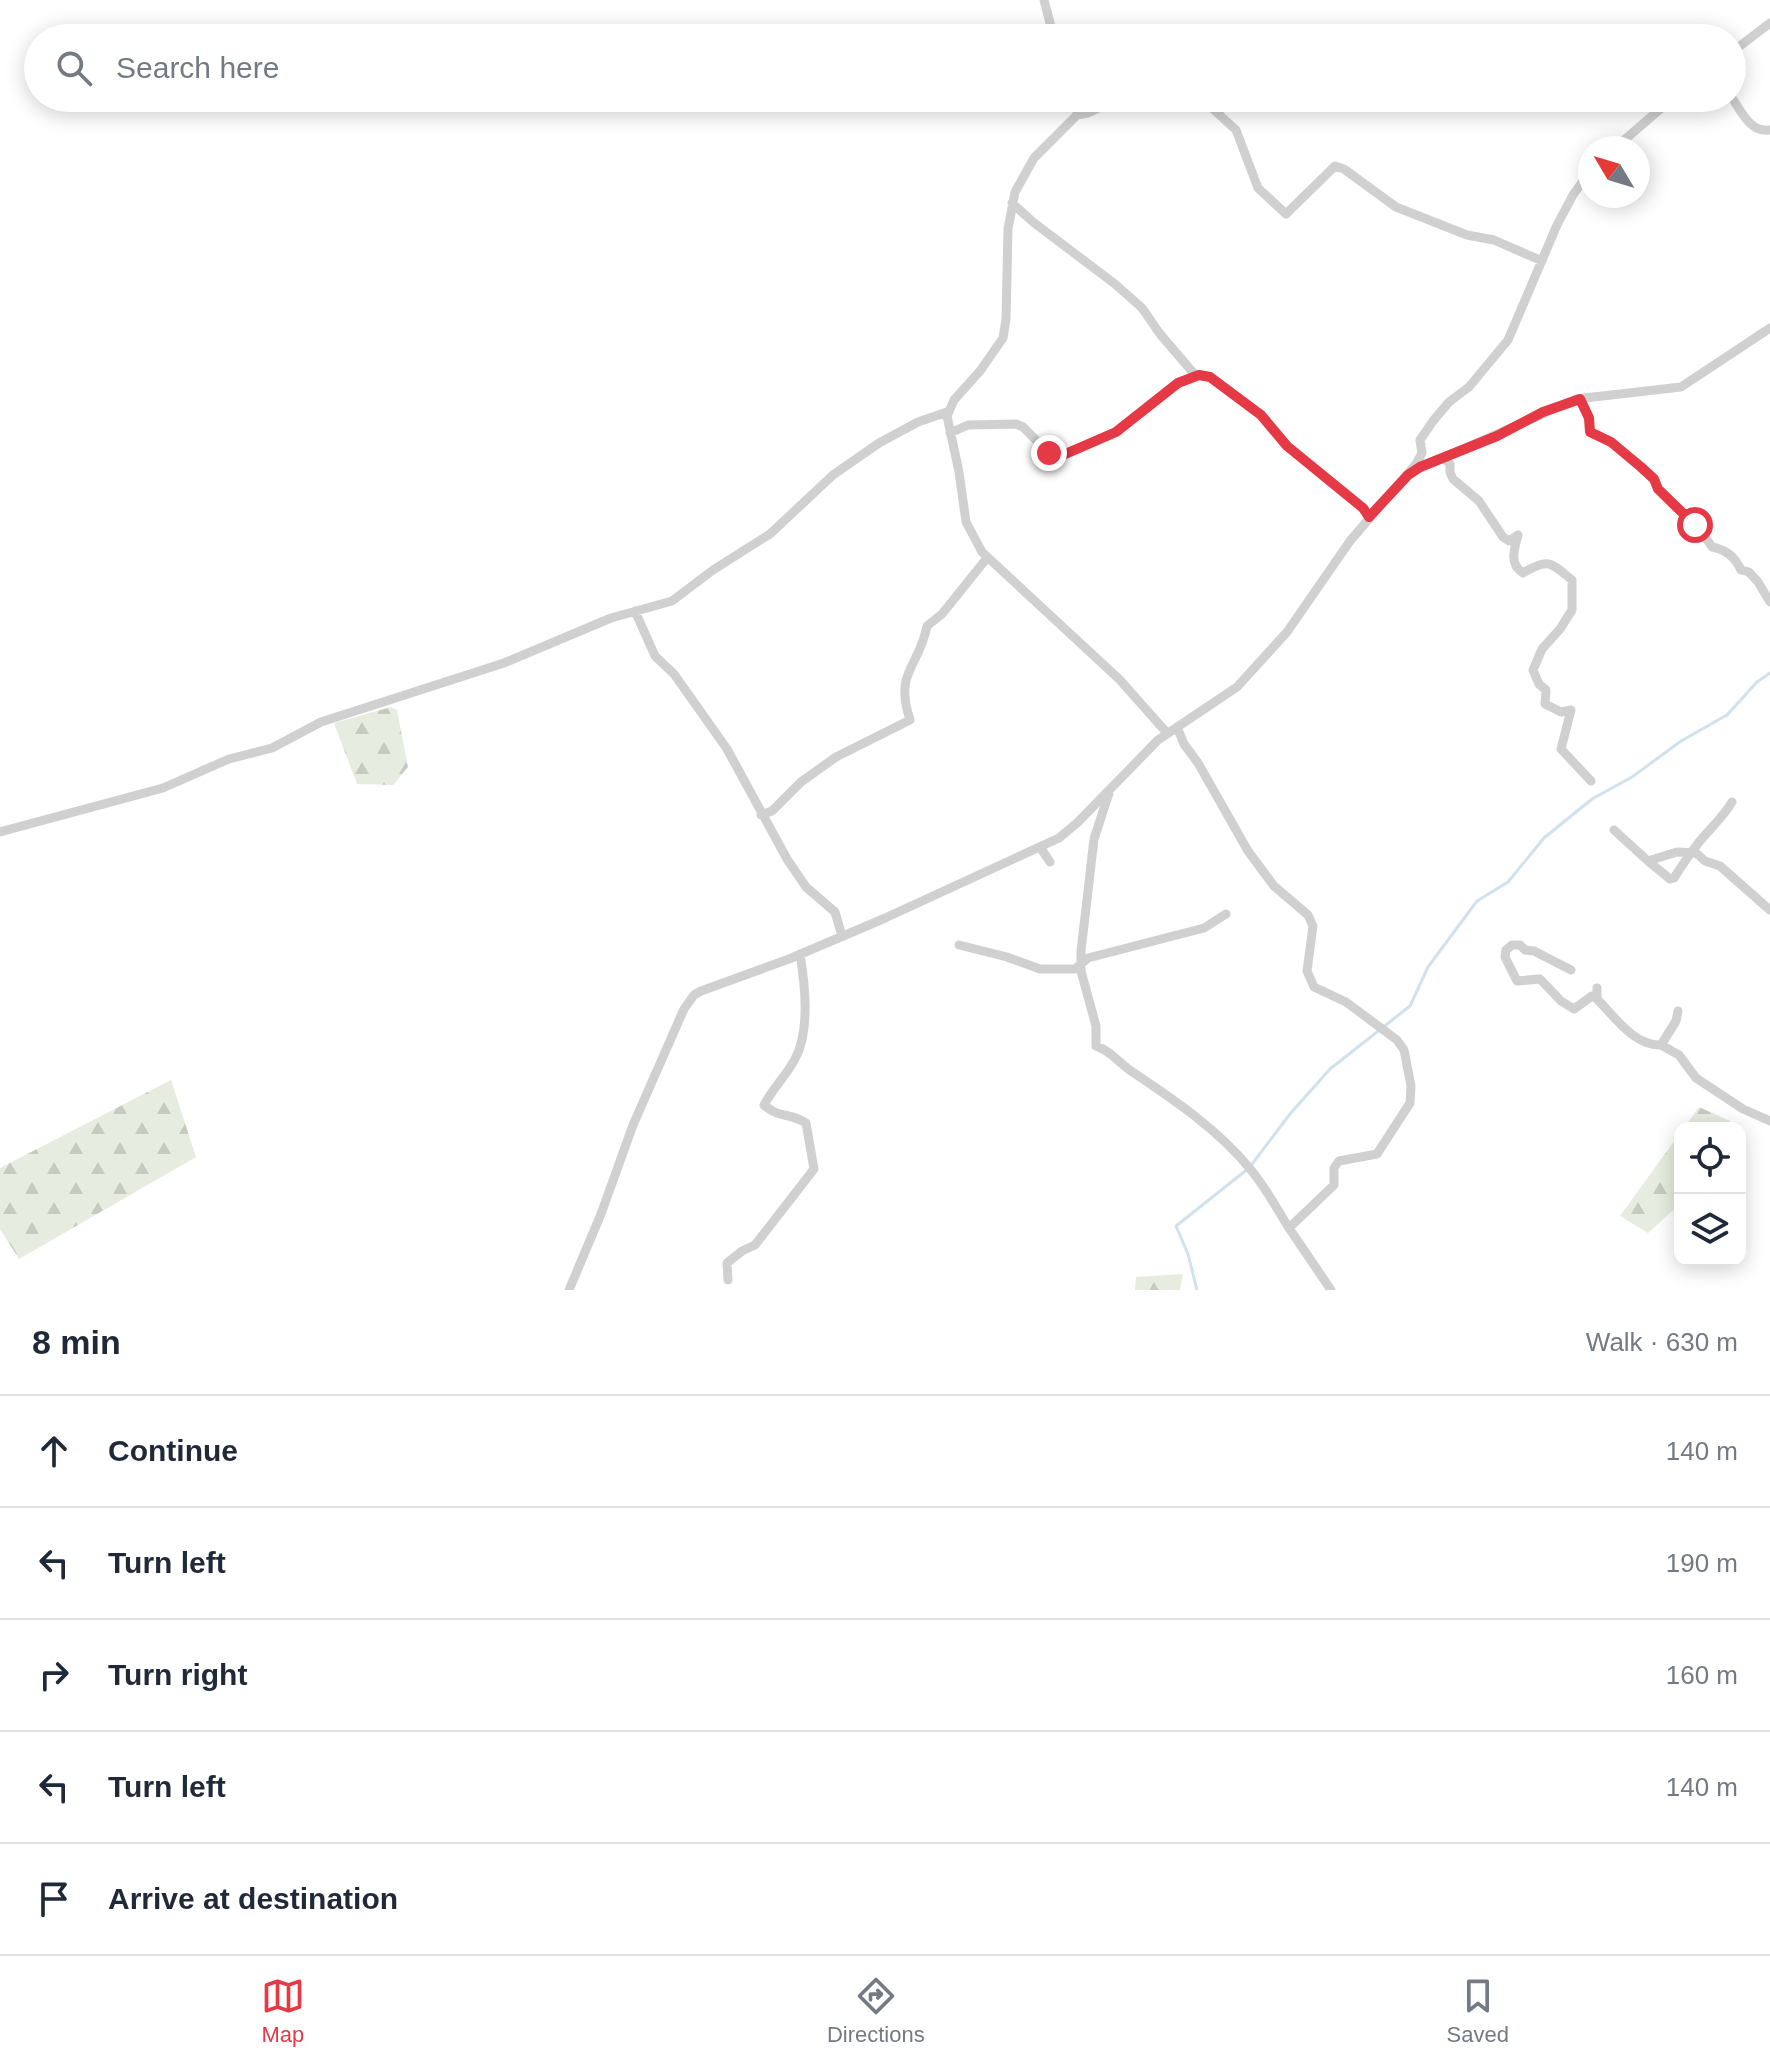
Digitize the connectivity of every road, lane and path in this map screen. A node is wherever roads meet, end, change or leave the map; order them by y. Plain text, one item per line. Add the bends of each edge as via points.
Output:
1 (1044, 0) edge
2 (1770, 23) edge
3 (1050, 24) edge
4 (1746, 41) edge
5 (1090, 112) edge
6 (1216, 112) edge
7 (1657, 112) edge
8 (1742, 112) edge
9 (1077, 115) joint
10 (1770, 130) edge
11 (1629, 136) edge
12 (1578, 190) edge
13 (1012, 203) junction
14 (1542, 261) junction
15 (1770, 328) edge
16 (1196, 376) junction
17 (1580, 399) junction
18 (947, 412) junction
19 (950, 433) junction
20 (1444, 458) junction
21 (1408, 475) junction
22 (1369, 517) junction
23 (987, 558) junction
24 (1770, 602) edge
25 (635, 611) junction
26 (1177, 727) junction
27 (1167, 733) junction
28 (1591, 781) dead end
29 (1110, 789) junction
30 (1732, 802) dead end
31 (761, 815) junction
32 (1614, 830) dead end
33 (0, 832) edge
34 (1040, 847) junction
35 (1691, 852) junction
36 (1648, 861) junction
37 (1050, 862) dead end
38 (1770, 910) edge
39 (1226, 914) dead end
40 (842, 936) junction
41 (959, 945) dead end
42 (800, 954) junction
43 (1080, 965) junction
44 (1571, 970) dead end
45 (1677, 1016) dead end
46 (1661, 1045) junction
47 (1770, 1121) edge
48 (1289, 1228) junction
49 (728, 1280) dead end
50 (569, 1290) edge
51 (1331, 1290) edge

1 - 3 street
2 - 4 street
5 - 9 street
6 - 14 street via 1236,130 1258,188 1286,214 1335,166 1396,207
7 - 11 street
8 - 10 street via 1753,127
9 - 13 street via 1034,158
12 - 14 street
13 - 16 street via 1142,308
13 - 18 street via 1003,338
14 - 21 street via 1508,340 1433,421
15 - 17 street via 1676,388
16 - 19 street via 1178,383 1116,432 1063,455 1049,453 1016,424 968,425
16 - 22 street via 1210,377 1261,415 1287,446
17 - 20 street
17 - 24 street via 1590,432 1611,442 1654,479 1712,547 1724,548 1741,570 1749,572
18 - 19 street
18 - 25 street via 879,443 833,475 770,534 672,601
19 - 23 street via 966,522
20 - 21 street
20 - 28 street via 1453,479 1479,501 1503,537 1509,541 1518,535 1516,568 1523,573 1546,562 1572,580 1572,610 1533,670 1546,690 1545,704 1561,712 1571,710 1561,749
21 - 22 street
22 - 26 street via 1268,656 1224,698
23 - 27 street via 1109,669
23 - 31 street via 927,626 903,691 910,720 836,757
25 - 31 street via 655,656 712,726
25 - 33 street via 504,663 321,722 272,748 229,759 163,788
26 - 27 street
26 - 48 street via 1248,851 1274,886 1308,915 1313,926 1307,971 1314,987 1346,1002 1397,1040 1405,1054 1410,1103 1379,1151 1339,1161 1334,1185
27 - 29 street
29 - 34 street via 1068,831
29 - 43 street via 1094,839
30 - 35 street
31 - 40 street via 806,887 835,912
32 - 36 street
34 - 37 street
34 - 40 street
35 - 36 street
35 - 36 street via 1670,879
35 - 38 street via 1720,866
39 - 43 street via 1204,928 1088,958
40 - 42 street
41 - 43 street via 1031,968 1071,970
42 - 49 street via 803,1042 764,1105 775,1115 795,1116 806,1123 814,1169 755,1245 727,1263
42 - 50 street via 701,991 684,1009
43 - 48 street via 1096,1046 1182,1106 1245,1163
44 - 46 street via 1520,945 1506,950 1517,981 1540,979 1574,1009 1597,994 1638,1038
45 - 46 street via 1678,1011
46 - 47 street via 1679,1055 1696,1078
48 - 51 street

